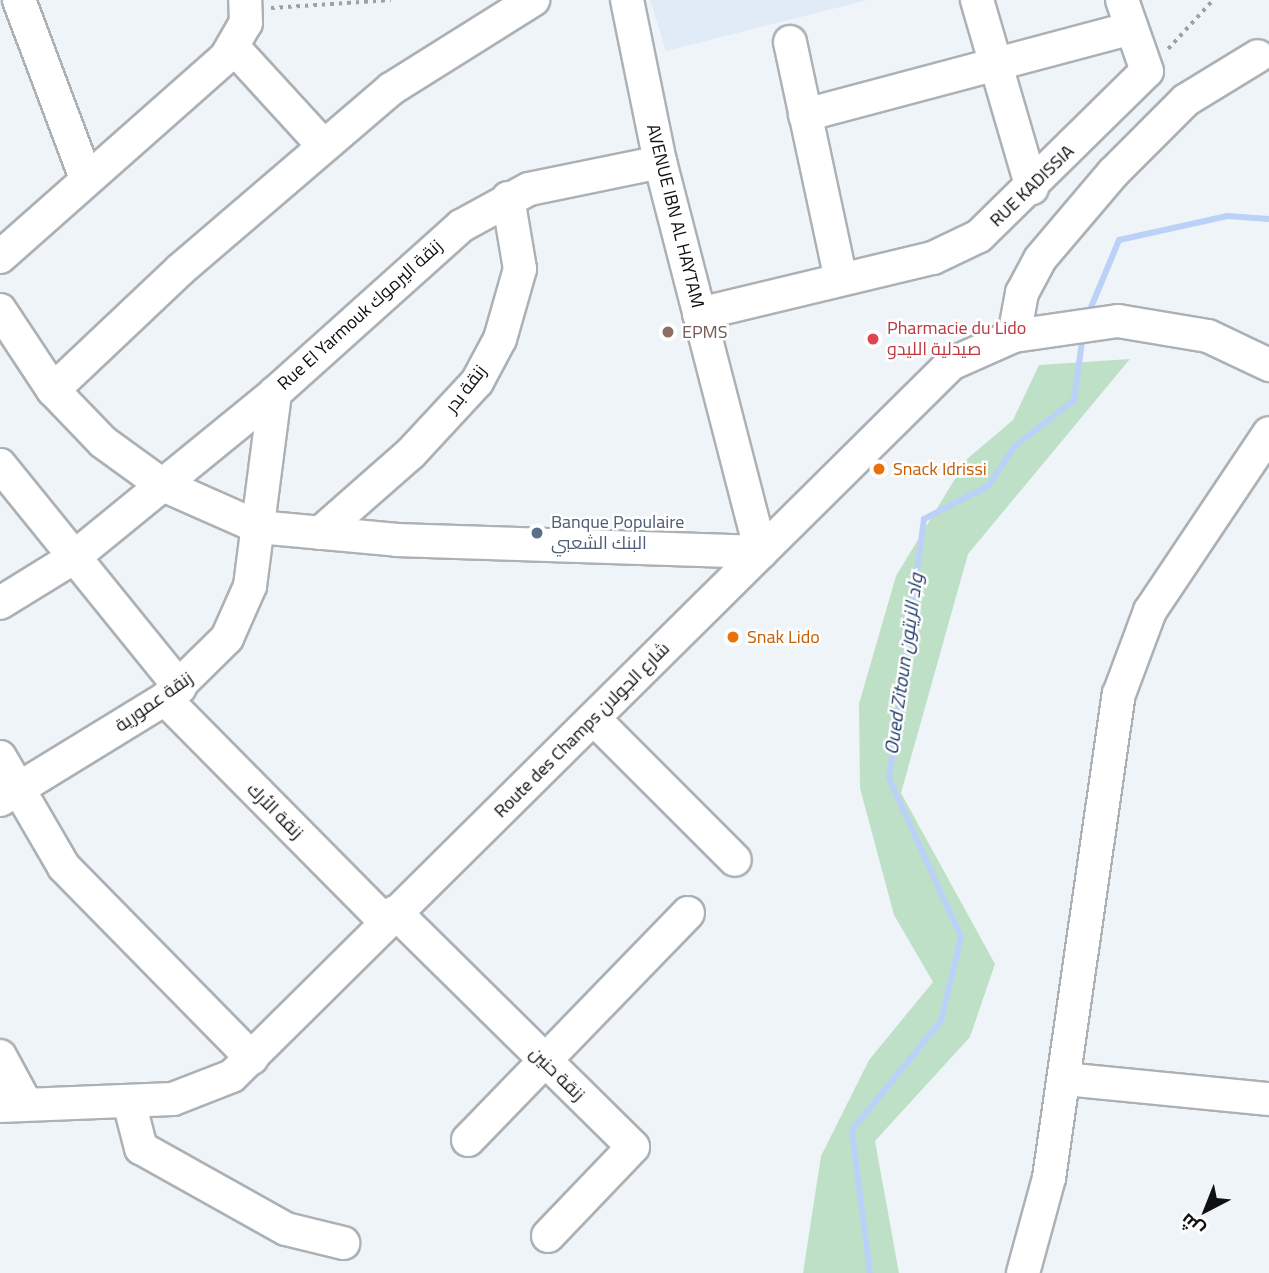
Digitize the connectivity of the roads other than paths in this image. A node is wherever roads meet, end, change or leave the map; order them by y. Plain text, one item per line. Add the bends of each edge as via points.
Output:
1 (19, 0) edge
2 (533, 0) edge
3 (627, 0) edge
4 (977, 0) edge
5 (245, 5) edge
6 (1126, 14) edge
7 (790, 42) dead end
8 (234, 48) junction
9 (1258, 56) dead end
10 (994, 69) junction
11 (805, 114) junction
12 (323, 145) junction
13 (660, 162) junction
14 (86, 178) junction
15 (1032, 188) junction
16 (508, 198) junction
17 (0, 257) edge
18 (841, 279) junction
19 (0, 310) edge
20 (699, 314) junction
21 (1024, 334) junction
22 (1269, 365) edge
23 (53, 390) junction
24 (275, 393) junction
25 (1269, 433) edge
26 (0, 465) edge
27 (161, 484) junction
28 (258, 527) junction
29 (320, 533) junction
30 (761, 552) junction
31 (73, 558) junction
32 (0, 603) edge
33 (173, 693) junction
34 (594, 719) junction
35 (0, 757) edge
36 (9, 795) edge
37 (735, 860) dead end
38 (688, 913) dead end
39 (390, 917) junction
40 (252, 1058) junction
41 (1, 1060) edge
42 (545, 1062) junction
43 (1064, 1079) junction
44 (1269, 1099) edge
45 (129, 1102) junction
46 (13, 1104) edge
47 (468, 1140) dead end
48 (548, 1236) dead end
49 (343, 1243) dead end
50 (1023, 1273) edge

1 - 14 street
2 - 12 street via 436,58
3 - 13 street, AVENUE IBN AL HAYTAM
4 - 10 street
5 - 8 street
6 - 10 street
6 - 15 street, RUE KADISSIA via 1147,71
7 - 11 street
8 - 12 street
8 - 14 street
9 - 21 street via 1186,100 1113,173 1040,259 1022,293
10 - 11 street
10 - 15 street
11 - 18 street
12 - 23 street
13 - 16 street, Rue El Yarmouk زنقة اليرموك
13 - 20 street, AVENUE IBN AL HAYTAM
14 - 17 street
15 - 18 street, RUE KADISSIA via 958,250
16 - 24 street, Rue El Yarmouk زنقة اليرموك via 408,268
16 - 29 street, زنقة بدر via 520,269 500,339 477,382 403,461
18 - 20 street, RUE KADISSIA
19 - 23 street
20 - 30 street, AVENUE IBN AL HAYTAM
21 - 22 street, Route des Champs شارع الجولان via 1153,323 1208,335
21 - 30 street, Route des Champs شارع الجولان via 976,350 927,383
23 - 27 street via 103,442
24 - 27 street, Rue El Yarmouk زنقة اليرموك
24 - 28 street, زنقة عمورية
25 - 43 street via 1183,554 1131,654 1110,737
26 - 31 street, زنقة الأرك
27 - 28 street
27 - 31 street, Rue El Yarmouk زنقة اليرموك
28 - 29 street
28 - 33 street, زنقة عمورية via 241,615 209,661
29 - 30 street
30 - 34 street, Route des Champs شارع الجولان
31 - 32 street, Rue El Yarmouk زنقة اليرموك
31 - 33 street, زنقة الأرك
33 - 36 street, زنقة عمورية
33 - 39 street, زنقة الأرك
34 - 37 street
34 - 39 street, Route des Champs شارع الجولان
35 - 36 street
36 - 40 street via 77,882
38 - 42 street
39 - 40 street, Route des Champs شارع الجولان
39 - 42 street, زنقة حنين
40 - 45 street, Route des Champs شارع الجولان via 194,1094
41 - 46 street
42 - 47 street
42 - 48 street, زنقة حنين via 633,1147
43 - 44 street
43 - 50 street via 1049,1178
45 - 46 street, Route des Champs شارع الجولان
45 - 49 street via 141,1148 286,1229

